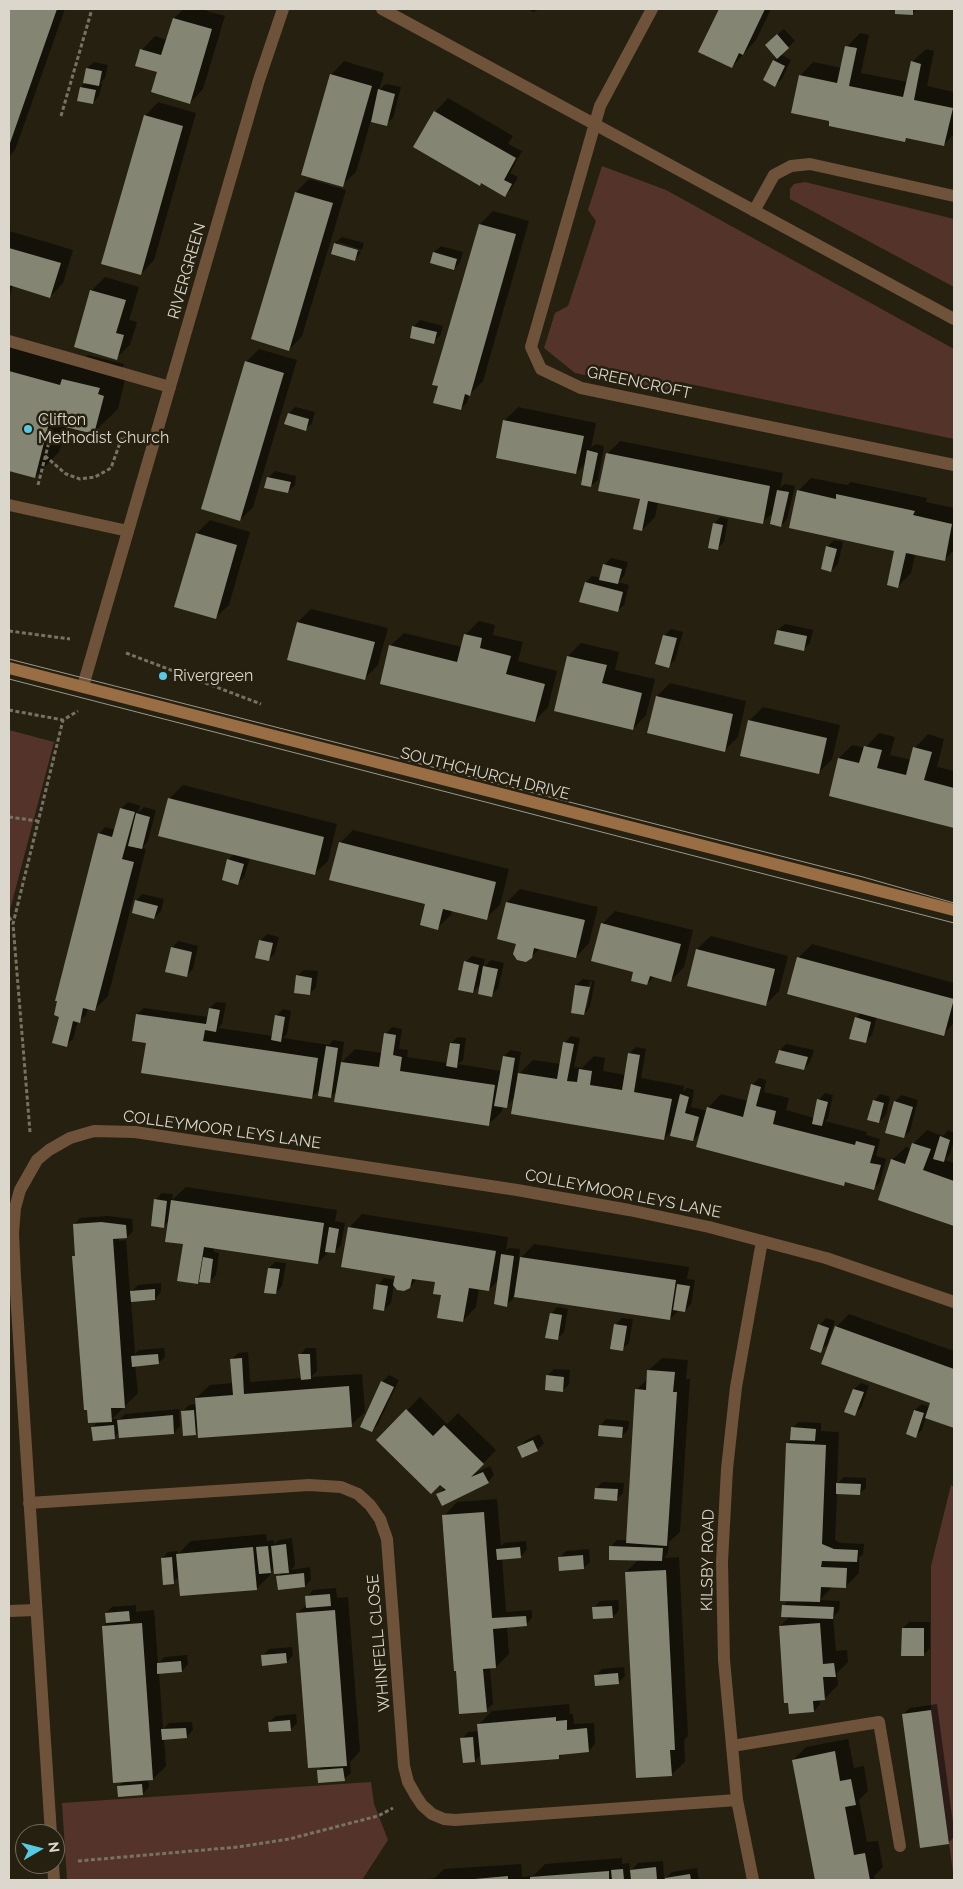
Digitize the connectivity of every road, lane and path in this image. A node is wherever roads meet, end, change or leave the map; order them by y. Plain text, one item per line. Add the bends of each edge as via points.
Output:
1 (92, 9) edge
2 (283, 9) edge
3 (382, 9) edge
4 (652, 9) edge
5 (61, 116) dead end
6 (594, 124) junction
7 (954, 196) edge
8 (754, 211) junction
9 (954, 319) edge
10 (9, 341) edge
11 (170, 387) junction
12 (52, 430) dead end
13 (153, 446) junction
14 (45, 456) junction
15 (954, 465) edge
16 (9, 505) edge
17 (32, 510) junction
18 (128, 531) junction
19 (9, 630) edge
20 (74, 639) dead end
21 (126, 653) dead end
22 (9, 668) edge
23 (83, 686) junction
24 (269, 707) dead end
25 (9, 710) edge
26 (9, 817) edge
27 (38, 821) junction
28 (954, 910) edge
29 (9, 917) edge
30 (13, 924) junction
31 (49, 1150) junction
32 (762, 1241) junction
33 (12, 1278) edge
34 (954, 1302) edge
35 (29, 1504) junction
36 (36, 1610) junction
37 (9, 1612) edge
38 (732, 1746) junction
39 (416, 1796) junction
40 (738, 1800) junction
41 (50, 1824) edge
42 (900, 1846) dead end
43 (75, 1861) dead end
44 (753, 1880) edge

1 - 5 path
2 - 11 street, RIVERGREEN via 259,80
3 - 6 street
4 - 6 street, GREENCROFT via 600,106
6 - 8 street
6 - 15 street, GREENCROFT via 531,347 541,369 581,388
7 - 8 street via 810,164 791,166 774,175
8 - 9 street
10 - 11 street
11 - 13 street, RIVERGREEN
12 - 14 path
13 - 14 path via 122,437 111,468 95,478 80,479 66,474
13 - 18 street, RIVERGREEN
14 - 17 path
16 - 17 street
17 - 18 street
18 - 23 street, RIVERGREEN
19 - 20 path
21 - 24 path
22 - 23 street, SOUTHCHURCH DRIVE
23 - 28 street, SOUTHCHURCH DRIVE
25 - 27 path via 63,720
26 - 27 path
27 - 30 path
29 - 30 path
30 - 31 path via 30,1132
31 - 32 street, COLLEYMOOR LEYS LANE via 70,1138 94,1131 136,1132 555,1196 710,1227
31 - 33 street, COLLEYMOOR LEYS LANE via 37,1160 20,1190 15,1208
32 - 34 street, COLLEYMOOR LEYS LANE via 826,1258
32 - 38 street, KILSBY ROAD via 736,1387 727,1469 722,1562 724,1660
33 - 35 street, COLLEYMOOR LEYS LANE
35 - 36 street, COLLEYMOOR LEYS LANE
35 - 39 street, WHINFELL CLOSE via 308,1484 341,1487 358,1494 380,1519 386,1539 404,1766
36 - 37 street
36 - 41 street, COLLEYMOOR LEYS LANE
38 - 40 street, KILSBY ROAD
38 - 42 street via 879,1722
39 - 40 street, WHINFELL CLOSE via 432,1814 455,1820
39 - 43 path via 378,1816 289,1839 238,1847
40 - 44 street, KILSBY ROAD

